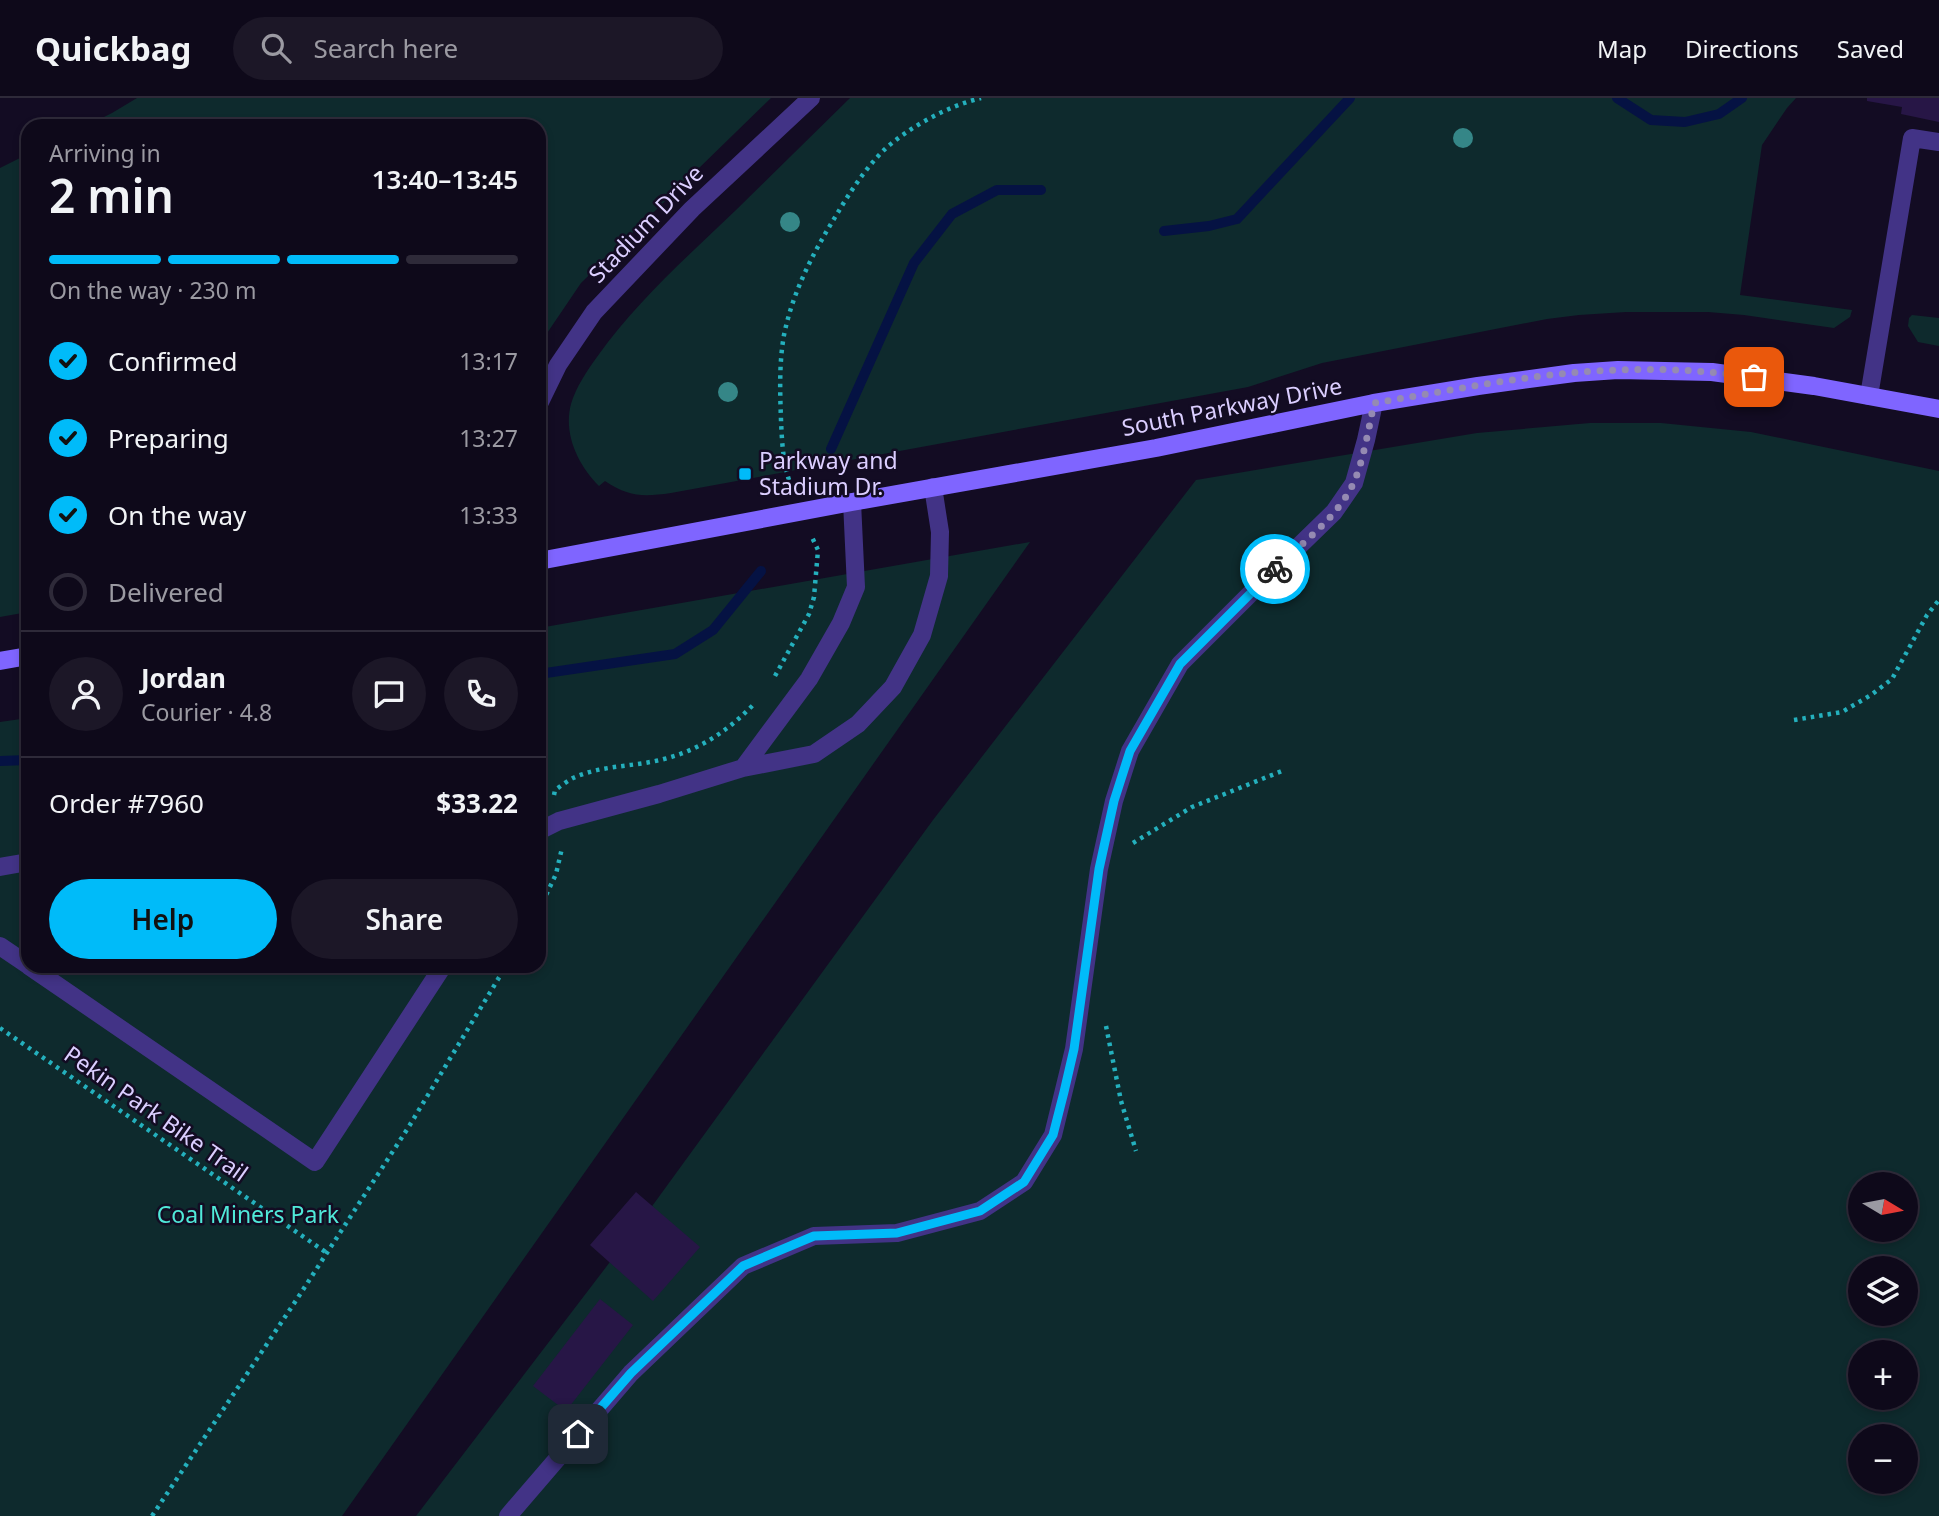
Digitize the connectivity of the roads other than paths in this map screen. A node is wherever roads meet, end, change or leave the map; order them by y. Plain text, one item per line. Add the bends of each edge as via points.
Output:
1 (811, 98) edge
2 (1939, 142) edge
3 (546, 390) edge
4 (1869, 396) junction
5 (1374, 403) junction
6 (1939, 410) edge
7 (933, 487) junction
8 (852, 502) junction
9 (546, 560) edge
10 (21, 657) edge
11 (0, 661) edge
12 (743, 768) junction
13 (546, 828) edge
14 (21, 863) edge
15 (0, 867) edge
16 (0, 946) edge
17 (21, 960) edge
18 (39, 973) edge
19 (438, 973) edge
20 (508, 1516) edge

1 - 3 street, Stadium Drive via 692,209 594,312
2 - 4 street via 1912,138
4 - 5 main road, South Parkway Drive via 1712,372 1618,370
4 - 6 main road, South Parkway Drive
5 - 7 main road, South Parkway Drive
5 - 20 street via 1354,483 1334,512 1180,664 1130,751 1099,869 1074,1049 1053,1135 1024,1182 980,1211 897,1233 814,1236 743,1266 631,1373
7 - 8 main road, South Parkway Drive
7 - 12 street via 940,532 939,576 922,635 893,687 859,724 814,754
8 - 9 main road, South Parkway Drive
8 - 12 street via 856,587 809,679
10 - 11 main road
12 - 13 street
14 - 15 street
16 - 17 street
18 - 19 street via 315,1162

